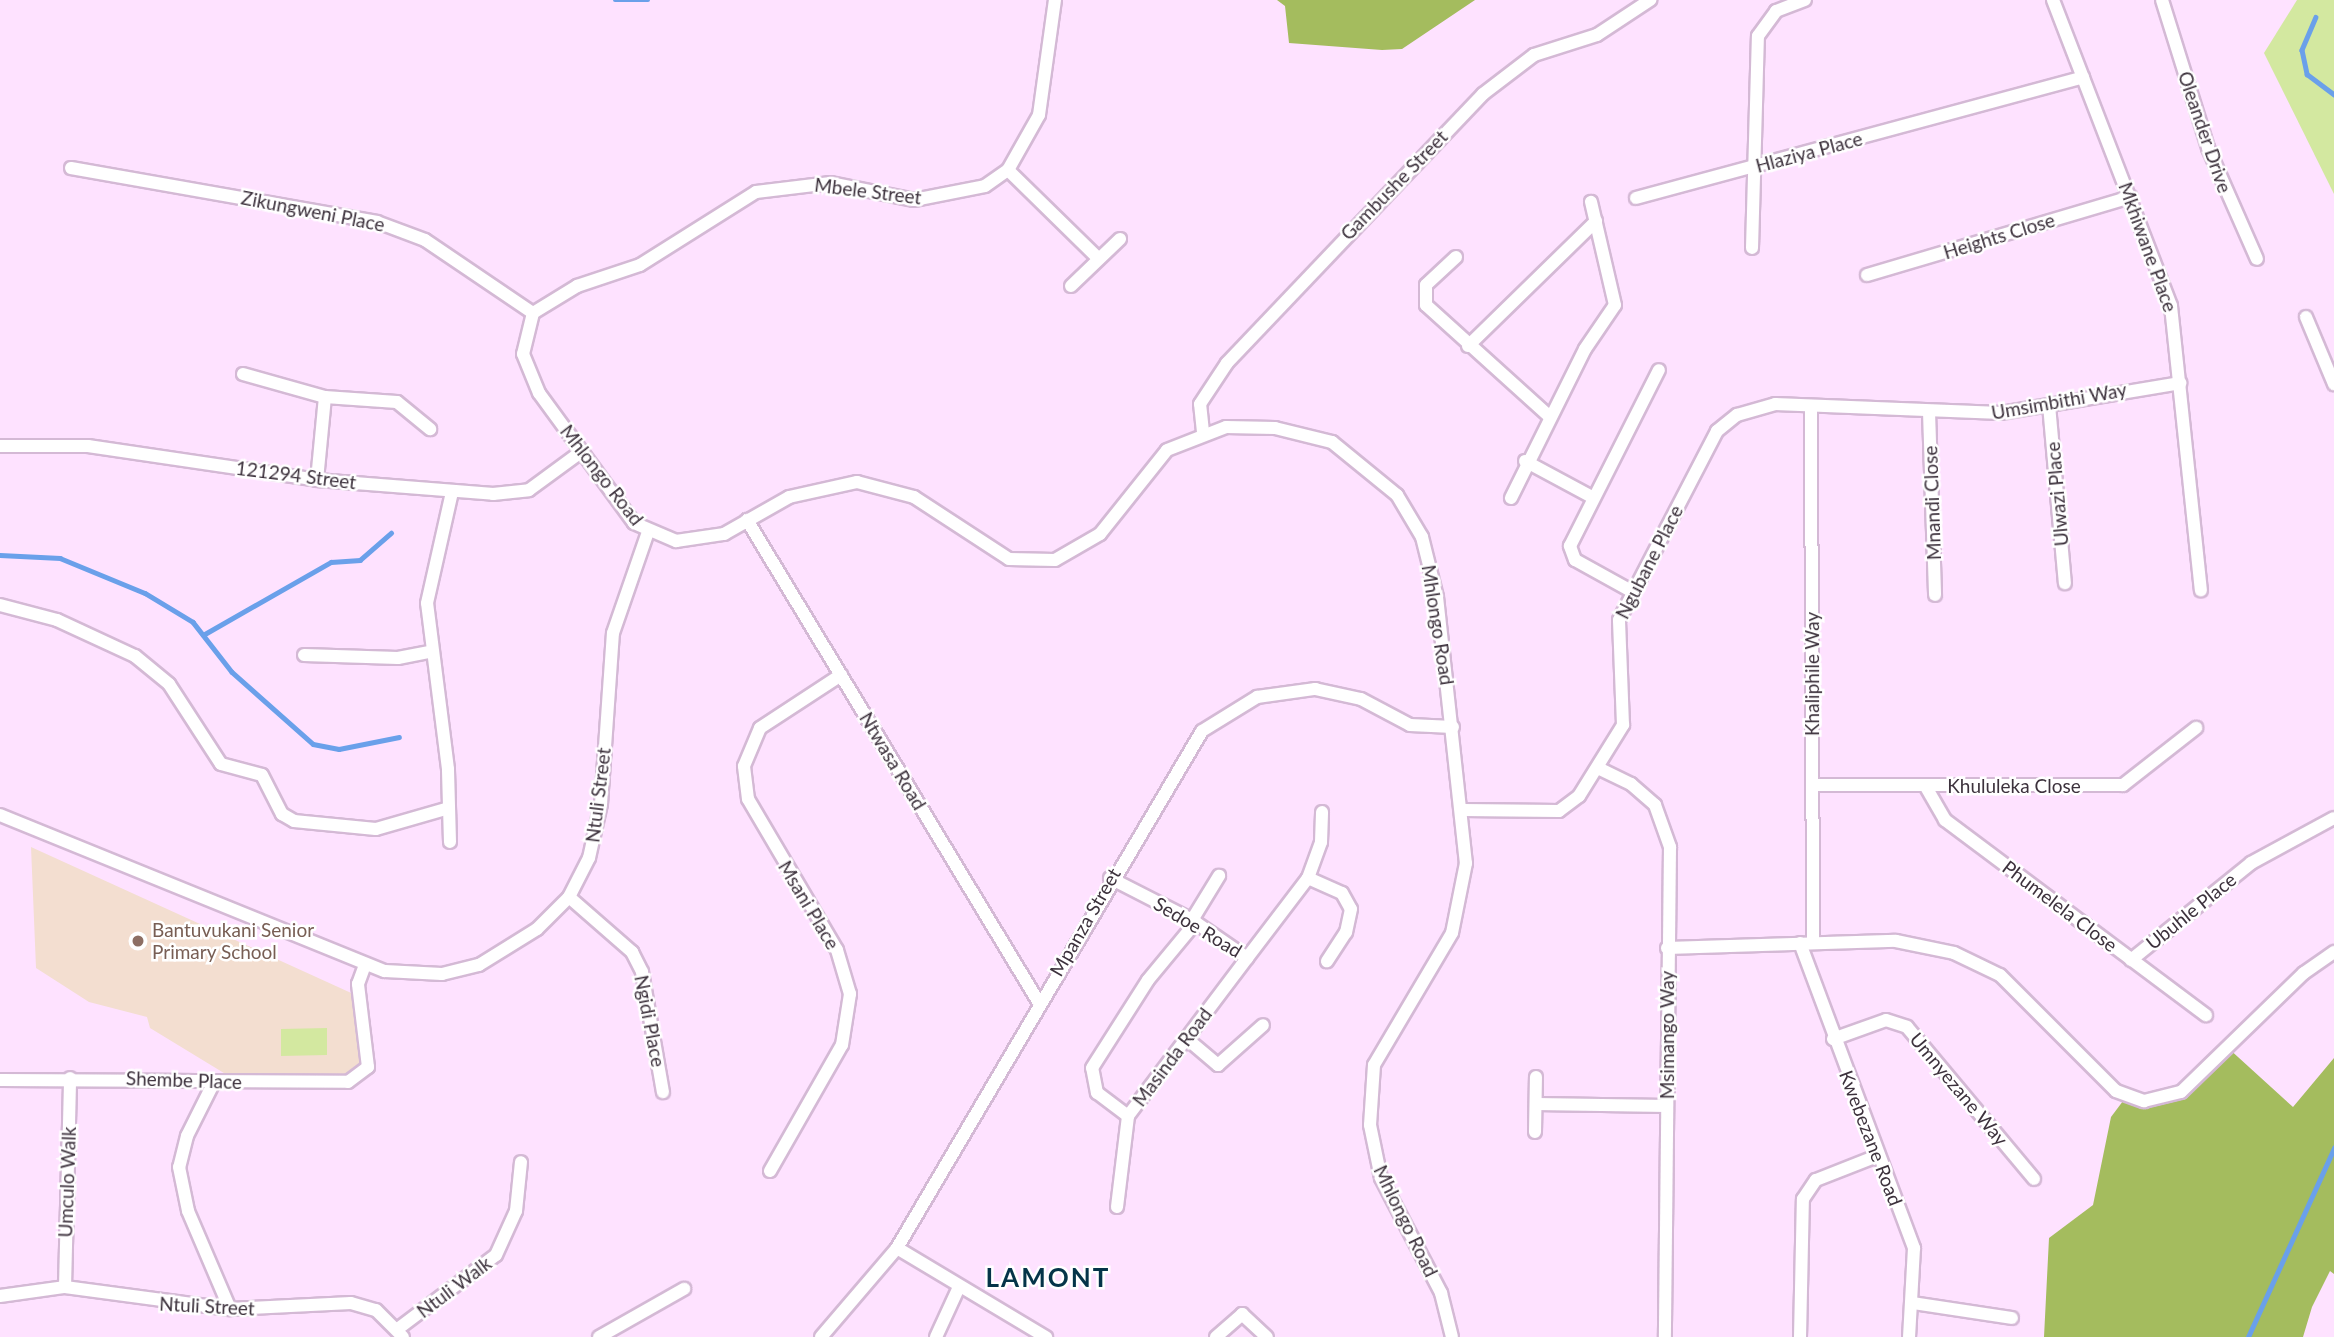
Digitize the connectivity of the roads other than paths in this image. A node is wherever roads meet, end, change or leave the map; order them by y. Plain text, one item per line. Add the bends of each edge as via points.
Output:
1 (1055, 0) edge
2 (1650, 0) edge
3 (1805, 0) edge
4 (2053, 0) edge
5 (2162, 0) edge
6 (2083, 78) junction
7 (71, 167) dead end
8 (1757, 167) junction
9 (1008, 170) junction
10 (2131, 197) junction
11 (1636, 198) dead end
12 (1591, 202) dead end
13 (1596, 221) junction
14 (1120, 239) dead end
15 (1752, 248) dead end
16 (1456, 257) dead end
17 (1098, 258) junction
18 (2257, 259) dead end
19 (1867, 275) dead end
20 (1071, 286) dead end
21 (533, 313) junction
22 (2306, 317) dead end
23 (1468, 346) junction
24 (1659, 370) dead end
25 (243, 374) dead end
26 (2181, 383) junction
27 (2334, 384) edge
28 (325, 397) junction
29 (2049, 405) junction
30 (1811, 406) junction
31 (1929, 411) junction
32 (1549, 416) junction
33 (430, 429) dead end
34 (1203, 432) junction
35 (0, 446) edge
36 (581, 452) junction
37 (1525, 461) junction
38 (317, 480) junction
39 (452, 492) junction
40 (1591, 497) junction
41 (1510, 498) dead end
42 (747, 520) junction
43 (648, 531) junction
44 (2065, 583) dead end
45 (2201, 590) dead end
46 (1633, 592) junction
47 (1935, 595) dead end
48 (0, 605) edge
49 (429, 652) junction
50 (304, 655) dead end
51 (841, 675) junction
52 (1452, 727) junction
53 (2196, 728) dead end
54 (1598, 768) junction
55 (1812, 785) junction
56 (1926, 787) junction
57 (449, 808) junction
58 (1463, 810) junction
59 (1322, 812) dead end
60 (0, 815) edge
61 (2334, 818) edge
62 (450, 842) dead end
63 (1219, 876) dead end
64 (1110, 878) junction
65 (1308, 878) junction
66 (569, 897) junction
67 (1194, 921) junction
68 (1806, 942) junction
69 (1667, 948) junction
70 (2334, 953) edge
71 (1247, 958) junction
72 (2132, 960) junction
73 (1327, 961) dead end
74 (365, 965) junction
75 (1038, 1001) junction
76 (2206, 1015) dead end
77 (1263, 1025) dead end
78 (1186, 1038) junction
79 (1833, 1039) junction
80 (1536, 1077) dead end
81 (70, 1078) junction
82 (0, 1080) edge
83 (214, 1082) junction
84 (663, 1093) dead end
85 (1536, 1104) junction
86 (1667, 1106) junction
87 (1128, 1116) junction
88 (1535, 1132) dead end
89 (1877, 1156) junction
90 (521, 1162) dead end
91 (771, 1171) dead end
92 (2034, 1179) dead end
93 (1116, 1207) dead end
94 (897, 1248) junction
95 (65, 1287) junction
96 (960, 1287) junction
97 (684, 1289) dead end
98 (0, 1296) edge
99 (1913, 1303) junction
100 (230, 1309) junction
101 (2012, 1318) dead end
102 (401, 1332) edge
103 (1037, 1335) edge
104 (599, 1337) edge
105 (821, 1337) edge
106 (936, 1337) edge
107 (1216, 1337) edge
108 (1267, 1337) edge
109 (1452, 1337) edge
110 (1665, 1337) edge
111 (1800, 1337) edge
112 (1909, 1337) edge

1 - 9 street via 1039,115
2 - 34 street, Gambushe Street via 1597,35 1534,55 1483,94 1219,373 1200,404
3 - 8 street via 1776,11 1758,36
4 - 6 street, Mkhiwane Place
5 - 18 street, Oleander Drive via 2212,160
6 - 8 street, Hlaziya Place
6 - 10 street, Mkhiwane Place
7 - 21 street, Zikungweni Place via 377,222 425,240
8 - 11 street, Hlaziya Place
8 - 15 street
9 - 17 street
9 - 21 street, Mbele Street via 944,199 898,198 830,183 756,192 640,265 577,286
10 - 19 street, Heights Close
10 - 26 street, Mkhiwane Place via 2169,297
12 - 13 street
13 - 23 street
13 - 32 street via 1615,305
14 - 17 street
16 - 23 street via 1426,285 1423,298
17 - 20 street
21 - 36 street, Mhlongo Road via 525,333 526,370
22 - 27 street
23 - 32 street
24 - 40 street
25 - 28 street
26 - 29 street, Umsimbithi Way
26 - 45 street, Mkhiwane Place
28 - 33 street via 397,402
28 - 38 street
29 - 31 street, Umsimbithi Way via 2001,413
29 - 44 street, Ulwazi Place
30 - 31 street, Umsimbithi Way
30 - 46 street, Ngubane Place via 1756,406 1717,431
30 - 55 street, Khaliphile Way
31 - 47 street, Mnandi Close
32 - 37 street
34 - 42 street, Mhlongo Road via 1167,450 1100,534 1055,560 1031,563 992,552 929,505 884,486 818,487
34 - 52 street, Mhlongo Road via 1275,428 1332,442 1397,495 1432,568
35 - 38 street, 121294 Street via 88,446
36 - 39 street, 121294 Street via 529,490
36 - 43 street, Mhlongo Road
37 - 40 street
37 - 41 street
38 - 39 street, 121294 Street
39 - 49 street via 427,603
40 - 46 street via 1570,551
42 - 43 street, Mhlongo Road via 700,540
42 - 51 street, Ntwasa Road
43 - 66 street, Ntuli Street via 613,633 598,828
46 - 54 street, Ngubane Place via 1616,630 1622,725
48 - 57 street via 57,620 135,656 169,684 221,764 262,775 282,814 294,821 376,829
49 - 50 street via 398,658
49 - 57 street
51 - 75 street, Ntwasa Road
51 - 91 street, Msani Place via 760,727 744,766 748,799 837,950 850,994 842,1045
52 - 58 street, Mhlongo Road
52 - 64 street, Mpanza Street via 1410,725 1361,699 1315,689 1241,704 1191,744
53 - 56 street, Khululeka Close via 2123,785
54 - 58 street, Ngubane Place via 1573,804 1559,810
54 - 69 street, Msimango Way via 1631,783 1662,818 1670,847
55 - 56 street, Khululeka Close
55 - 68 street, Khaliphile Way
56 - 72 street, Phumelela Close via 1945,821
57 - 62 street
58 - 109 street, Mhlongo Road via 1466,863 1458,919 1381,1044 1370,1108 1381,1178 1441,1293
59 - 65 street, Sedoe Road via 1321,842
60 - 74 street, Ntuli Street
61 - 72 street, Ubuhle Place via 2250,863
63 - 67 street
64 - 67 street, Sedoe Road
64 - 75 street, Mpanza Street
65 - 71 street, Sedoe Road
65 - 73 street via 1342,893 1351,909
66 - 74 street, Ntuli Street via 522,943 479,965 408,976
66 - 84 street, Ngidi Place via 632,952 642,972
67 - 71 street, Sedoe Road
67 - 87 street via 1148,980 1092,1068 1097,1093
68 - 69 street
68 - 70 street via 1896,941 1980,963 2016,988 2116,1091 2144,1101 2181,1092 2294,982
68 - 79 street, Kwebezane Road
69 - 86 street, Msimango Way
71 - 78 street, Masinda Road
72 - 76 street, Phumelela Close
74 - 83 street, Shembe Place via 358,984 366,1074 348,1082
75 - 94 street, Mpanza Street
77 - 78 street via 1218,1065
78 - 87 street, Masinda Road
79 - 89 street, Kwebezane Road
79 - 92 street, Umnyezane Way via 1886,1020 1907,1027
80 - 85 street
81 - 82 street, Shembe Place
81 - 83 street, Shembe Place
81 - 95 street, Umculo Walk
83 - 100 street via 187,1136 179,1167 188,1211
85 - 86 street
85 - 88 street
86 - 110 street, Msimango Way
87 - 93 street, Masinda Road
89 - 99 street, Kwebezane Road via 1914,1248
89 - 111 street via 1816,1180 1803,1199
90 - 102 street, Ntuli Walk via 516,1211 496,1255
94 - 96 street
94 - 105 street, Mpanza Street
95 - 98 street, Ntuli Street
95 - 100 street, Ntuli Street
96 - 103 street
96 - 106 street
97 - 104 street
99 - 101 street
99 - 112 street, Kwebezane Road
100 - 102 street, Ntuli Street via 351,1303 376,1310
107 - 108 street via 1242,1314

